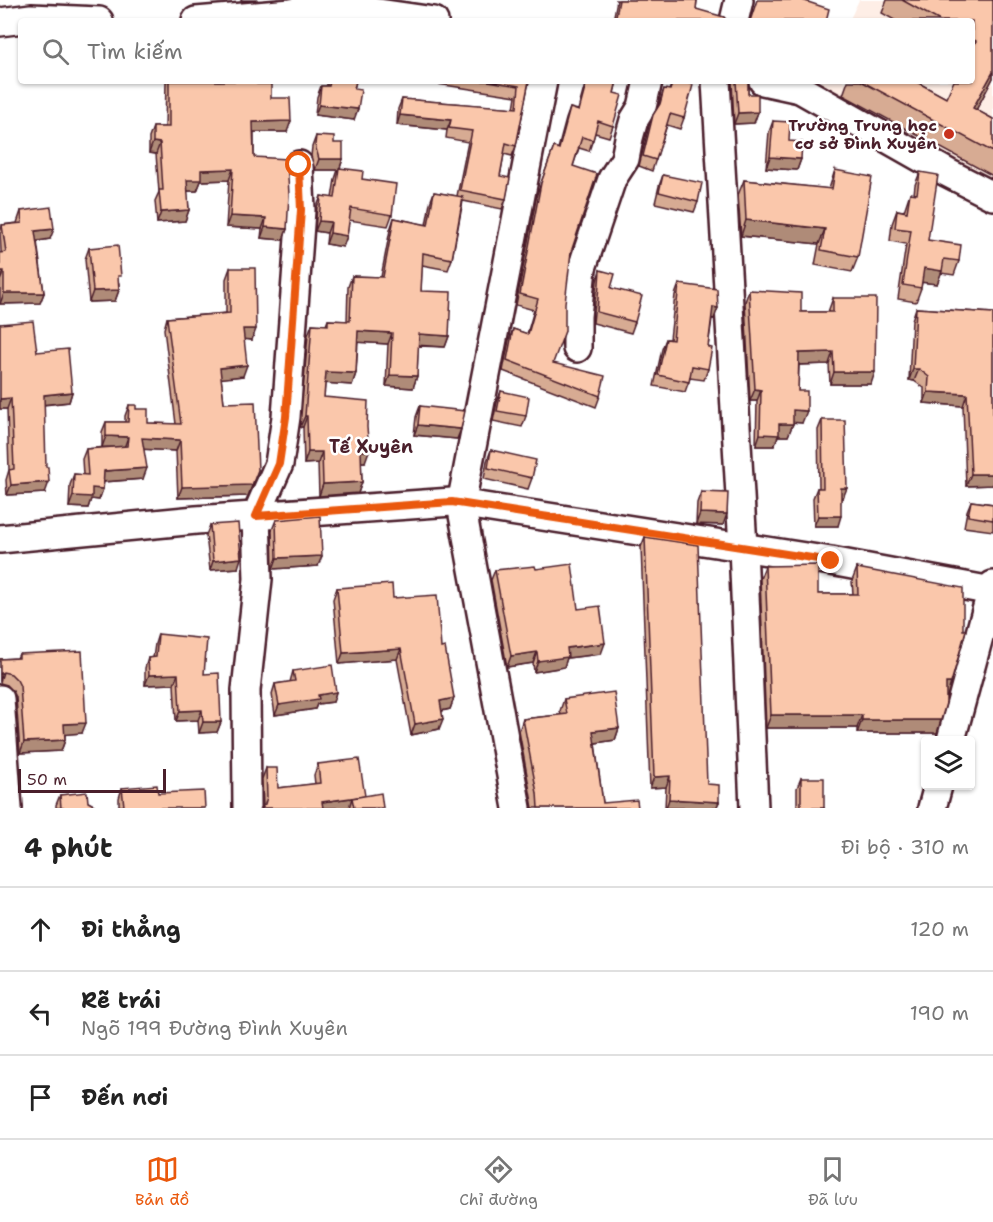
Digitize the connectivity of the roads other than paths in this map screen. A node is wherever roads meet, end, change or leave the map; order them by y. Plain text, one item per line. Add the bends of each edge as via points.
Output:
1 (739, 0) edge
2 (58, 9) edge
3 (417, 13) edge
4 (31, 18) edge
5 (89, 18) edge
6 (232, 18) edge
7 (735, 18) edge
8 (18, 20) edge
9 (0, 22) edge
10 (542, 84) edge
11 (647, 84) edge
12 (716, 84) edge
13 (777, 84) edge
14 (299, 165) dead end
15 (993, 196) edge
16 (577, 348) dead end
17 (461, 504) junction
18 (256, 516) junction
19 (0, 539) edge
20 (743, 547) junction
21 (992, 588) edge
22 (0, 699) edge
23 (952, 736) edge
24 (937, 790) edge
25 (8, 808) edge
26 (246, 808) edge
27 (517, 808) edge
28 (754, 808) edge
29 (932, 808) edge

1 - 7 street
2 - 4 street
2 - 5 street
3 - 6 street via 337,7
8 - 9 street
10 - 17 street
11 - 16 street via 628,138 625,159 612,179 582,268
12 - 20 street
13 - 15 street via 800,89
14 - 18 street via 301,210 286,417 279,464
17 - 18 street
17 - 20 street
17 - 27 street
18 - 19 street
18 - 26 street via 258,579 246,690
20 - 21 street
20 - 28 street
21 - 23 street
22 - 25 street
24 - 29 street

